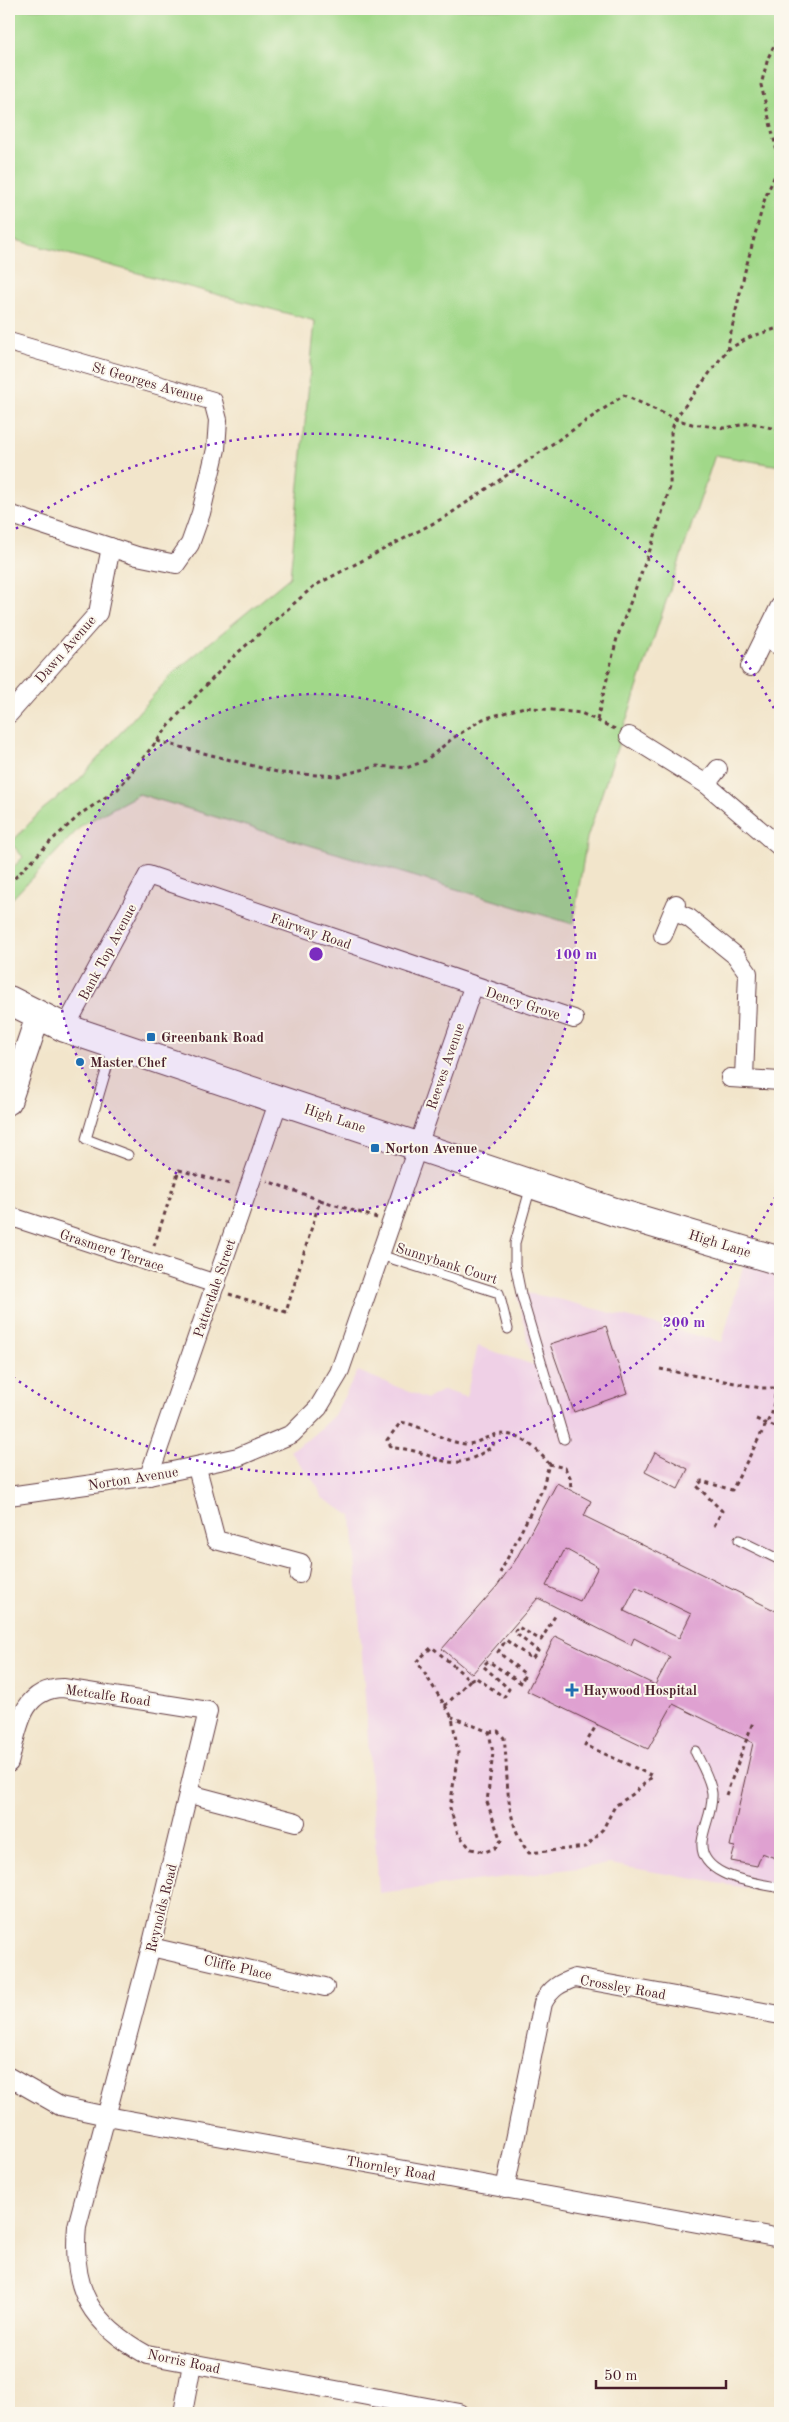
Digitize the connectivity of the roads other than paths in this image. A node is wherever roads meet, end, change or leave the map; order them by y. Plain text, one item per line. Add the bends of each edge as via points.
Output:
1 (9, 342) edge
2 (9, 514) edge
3 (112, 547) junction
4 (780, 606) edge
5 (773, 643) edge
6 (750, 667) dead end
7 (9, 714) edge
8 (629, 736) road end
9 (718, 769) dead end
10 (706, 784) junction
11 (780, 847) edge
12 (148, 875) joint
13 (663, 935) dead end
14 (473, 987) junction
15 (9, 1000) edge
16 (38, 1016) junction
17 (574, 1019) dead end
18 (65, 1028) junction
19 (114, 1044) junction
20 (780, 1081) edge
21 (279, 1100) junction
22 (9, 1102) edge
23 (418, 1145) junction
24 (128, 1155) dead end
25 (532, 1184) junction
26 (9, 1216) edge
27 (380, 1256) junction
28 (780, 1261) edge
29 (215, 1287) junction
30 (508, 1329) dead end
31 (564, 1439) dead end
32 (197, 1468) junction
33 (149, 1476) junction
34 (9, 1496) edge
35 (739, 1540) dead end
36 (780, 1560) edge
37 (299, 1574) dead end
38 (196, 1708) joint
39 (695, 1751) dead end
40 (9, 1763) edge
41 (190, 1794) junction
42 (296, 1822) dead end
43 (780, 1888) edge
44 (151, 1947) junction
45 (325, 1987) dead end
46 (780, 2015) edge
47 (9, 2077) edge
48 (107, 2116) junction
49 (505, 2189) junction
50 (780, 2238) edge
51 (192, 2364) junction
52 (184, 2413) edge
53 (459, 2413) edge

1 - 3 street, St Georges Avenue via 213,401 218,420 216,449 190,544 176,564
2 - 3 street, St Georges Avenue
3 - 7 street, Dawn Avenue via 98,613
4 - 5 street
5 - 6 street
8 - 10 street
9 - 10 street
10 - 11 street
12 - 14 street, Fairway Road
12 - 18 street, Bank Top Avenue
13 - 20 street via 675,907 736,956 748,973 737,1078
14 - 17 street, Dency Grove
14 - 23 street, Reeves Avenue
15 - 16 main road, High Lane
16 - 18 main road, High Lane
16 - 22 street
18 - 19 main road, High Lane
19 - 21 main road, High Lane
19 - 24 lane via 86,1140
21 - 23 main road, High Lane
21 - 29 street, Patterdale Street
23 - 25 main road, High Lane
23 - 27 street, Norton Avenue
25 - 28 main road, High Lane
25 - 31 lane via 515,1243 515,1264
26 - 29 street, Grasmere Terrace
27 - 30 lane, Sunnybank Court via 499,1293
27 - 32 street, Norton Avenue via 339,1373 318,1408 292,1434 238,1457
29 - 33 street, Patterdale Street
32 - 33 street, Norton Avenue
32 - 37 street via 216,1540 301,1563
33 - 34 street, Norton Avenue
35 - 36 lane
38 - 40 street, Metcalfe Road via 51,1688 41,1692 25,1707
38 - 41 street, Reynolds Road via 208,1711
39 - 43 lane via 712,1794 702,1842 708,1862 721,1874
41 - 42 street
41 - 44 street, Reynolds Road
44 - 45 street, Cliffe Place
44 - 48 street, Reynolds Road
46 - 49 street, Crossley Road via 575,1978 560,1983 543,2002
47 - 48 street, Thornley Road via 60,2106
48 - 49 street, Thornley Road
48 - 51 street, Norris Road via 77,2226 75,2246 79,2278 99,2320 125,2343 147,2356
49 - 50 street, Thornley Road
51 - 52 street
51 - 53 street, Norris Road

